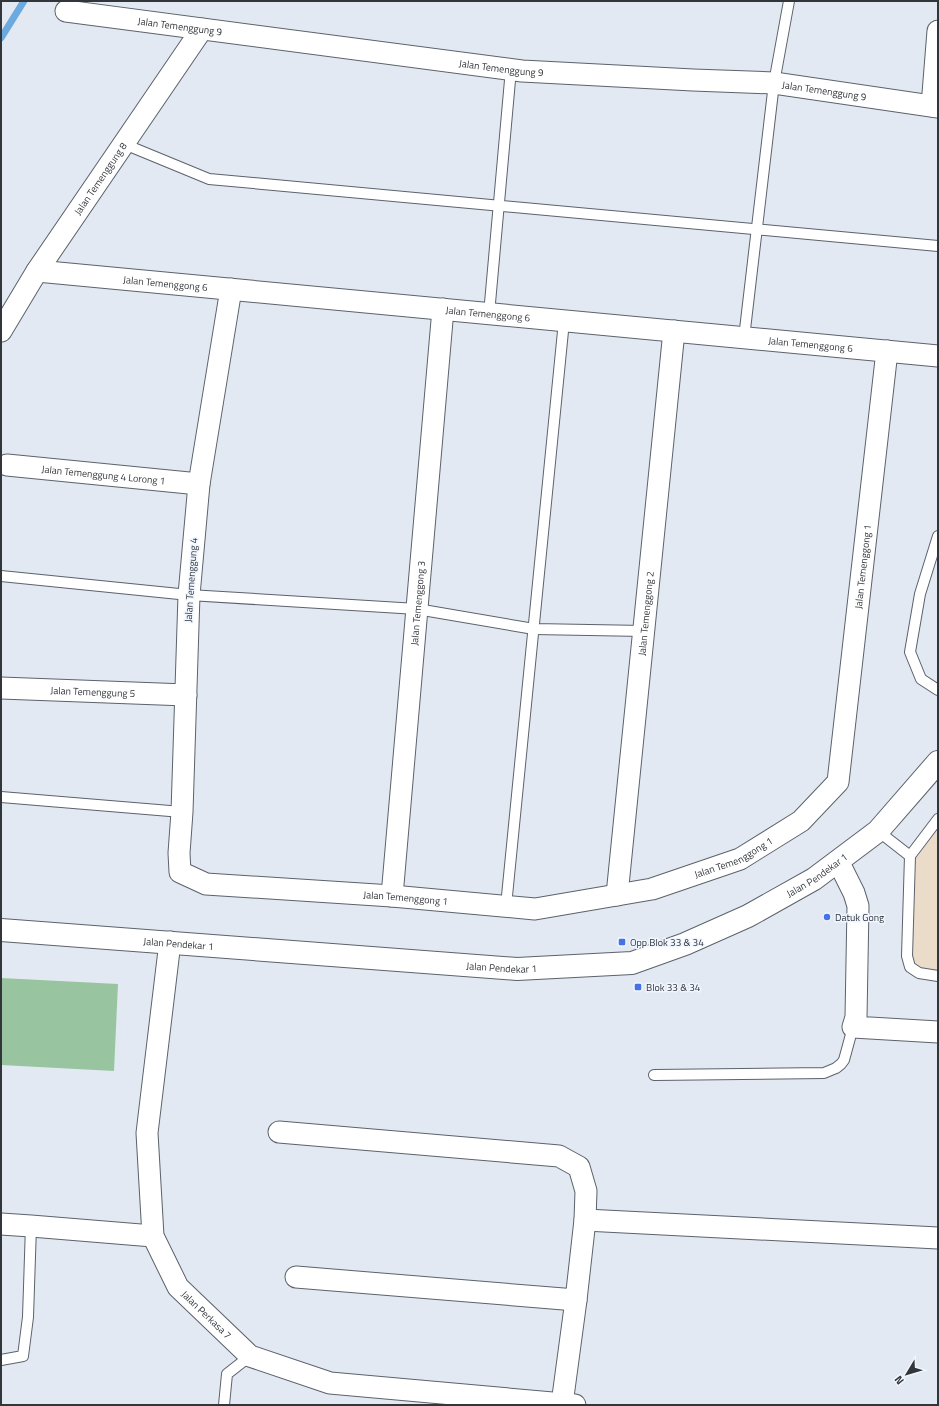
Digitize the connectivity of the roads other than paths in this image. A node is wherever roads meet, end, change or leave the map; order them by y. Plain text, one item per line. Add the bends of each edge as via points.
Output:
1 (788, 1) edge
2 (66, 11) dead end
3 (202, 29) junction
4 (938, 31) edge
5 (511, 69) junction
6 (774, 83) junction
7 (935, 107) edge
8 (124, 144) junction
9 (499, 205) junction
10 (758, 229) junction
11 (938, 246) edge
12 (37, 271) junction
13 (230, 289) junction
14 (443, 310) junction
15 (489, 314) junction
16 (564, 321) junction
17 (1, 331) edge
18 (674, 331) junction
19 (744, 338) junction
20 (887, 351) junction
21 (938, 356) edge
22 (7, 465) dead end
23 (199, 484) junction
24 (938, 536) edge
25 (1, 576) edge
26 (189, 595) junction
27 (417, 609) junction
28 (534, 629) junction
29 (644, 631) junction
30 (1, 688) edge
31 (938, 690) edge
32 (186, 695) junction
33 (938, 762) edge
34 (1, 797) edge
35 (182, 812) junction
36 (938, 819) edge
37 (878, 831) junction
38 (910, 856) junction
39 (838, 861) junction
40 (180, 872) joint
41 (617, 895) junction
42 (392, 896) junction
43 (506, 906) junction
44 (1, 930) edge
45 (170, 942) junction
46 (938, 976) edge
47 (853, 1027) junction
48 (938, 1032) edge
49 (654, 1075) dead end
50 (279, 1132) dead end
51 (585, 1220) junction
52 (1, 1224) edge
53 (31, 1226) junction
54 (153, 1236) junction
55 (938, 1238) edge
56 (296, 1277) dead end
57 (576, 1300) junction
58 (250, 1356) junction
59 (1, 1360) edge
60 (522, 1403) edge
61 (568, 1404) edge
62 (224, 1405) edge

1 - 6 lane
2 - 3 street, Jalan Temenggung 9
3 - 5 street, Jalan Temenggung 9
3 - 8 street, Jalan Temenggung 8
4 - 7 street
5 - 6 street, Jalan Temenggung 9
5 - 9 lane
6 - 7 street, Jalan Temenggung 9
6 - 10 lane
8 - 9 lane via 209,179
8 - 12 street, Jalan Temenggung 8
9 - 10 lane
9 - 15 lane
10 - 11 lane
10 - 19 lane
12 - 13 street, Jalan Temenggong 6
12 - 17 street, Jalan Temenggung 8
13 - 14 street, Jalan Temenggong 6
13 - 23 street, Jalan Temenggung 4
14 - 15 street, Jalan Temenggong 6
14 - 27 street, Jalan Temenggong 3
15 - 16 street, Jalan Temenggong 6
16 - 18 street, Jalan Temenggong 6
16 - 28 lane
18 - 19 street, Jalan Temenggong 6
18 - 29 street, Jalan Temenggong 2
19 - 20 street, Jalan Temenggong 6
20 - 21 street, Jalan Temenggong 6
20 - 41 street, Jalan Temenggong 1 via 838,782 801,821 740,859 652,889
22 - 23 street, Jalan Temenggung 4 Lorong 1
23 - 26 street, Jalan Temenggung 4
24 - 31 lane via 920,594 910,652 921,679
25 - 26 lane
26 - 27 lane
26 - 32 street, Jalan Temenggung 4
27 - 28 lane
27 - 42 street, Jalan Temenggong 3
28 - 29 lane
28 - 43 lane
29 - 41 street, Jalan Temenggong 2
30 - 32 street, Jalan Temenggung 5
32 - 35 street, Jalan Temenggung 4
33 - 37 street, Jalan Pendekar 1
34 - 35 lane
35 - 40 street, Jalan Temenggung 4
36 - 38 lane
37 - 38 lane
37 - 39 street, Jalan Pendekar 1
38 - 46 lane via 907,956 910,967 919,973
39 - 45 street, Jalan Pendekar 1 via 814,879 748,916 685,944 632,963 517,969
39 - 47 street via 858,906 856,1017
40 - 42 street, Jalan Temenggong 1 via 206,884
41 - 43 street, Jalan Temenggong 1 via 535,909
42 - 43 street, Jalan Temenggong 1
44 - 45 street, Jalan Pendekar 1
45 - 54 street, Jalan Perkasa 7 via 147,1133
47 - 48 street
47 - 49 lane via 842,1064 824,1073
50 - 51 street via 559,1156 579,1167 586,1191
51 - 55 street
51 - 57 street
52 - 53 street
53 - 54 street
53 - 59 lane via 28,1316 22,1356
54 - 58 street, Jalan Perkasa 7 via 178,1287
56 - 57 street
57 - 61 street
58 - 60 street, Jalan Perkasa 7 via 330,1383
58 - 62 lane via 227,1374
60 - 61 street, Jalan Perkasa 7

